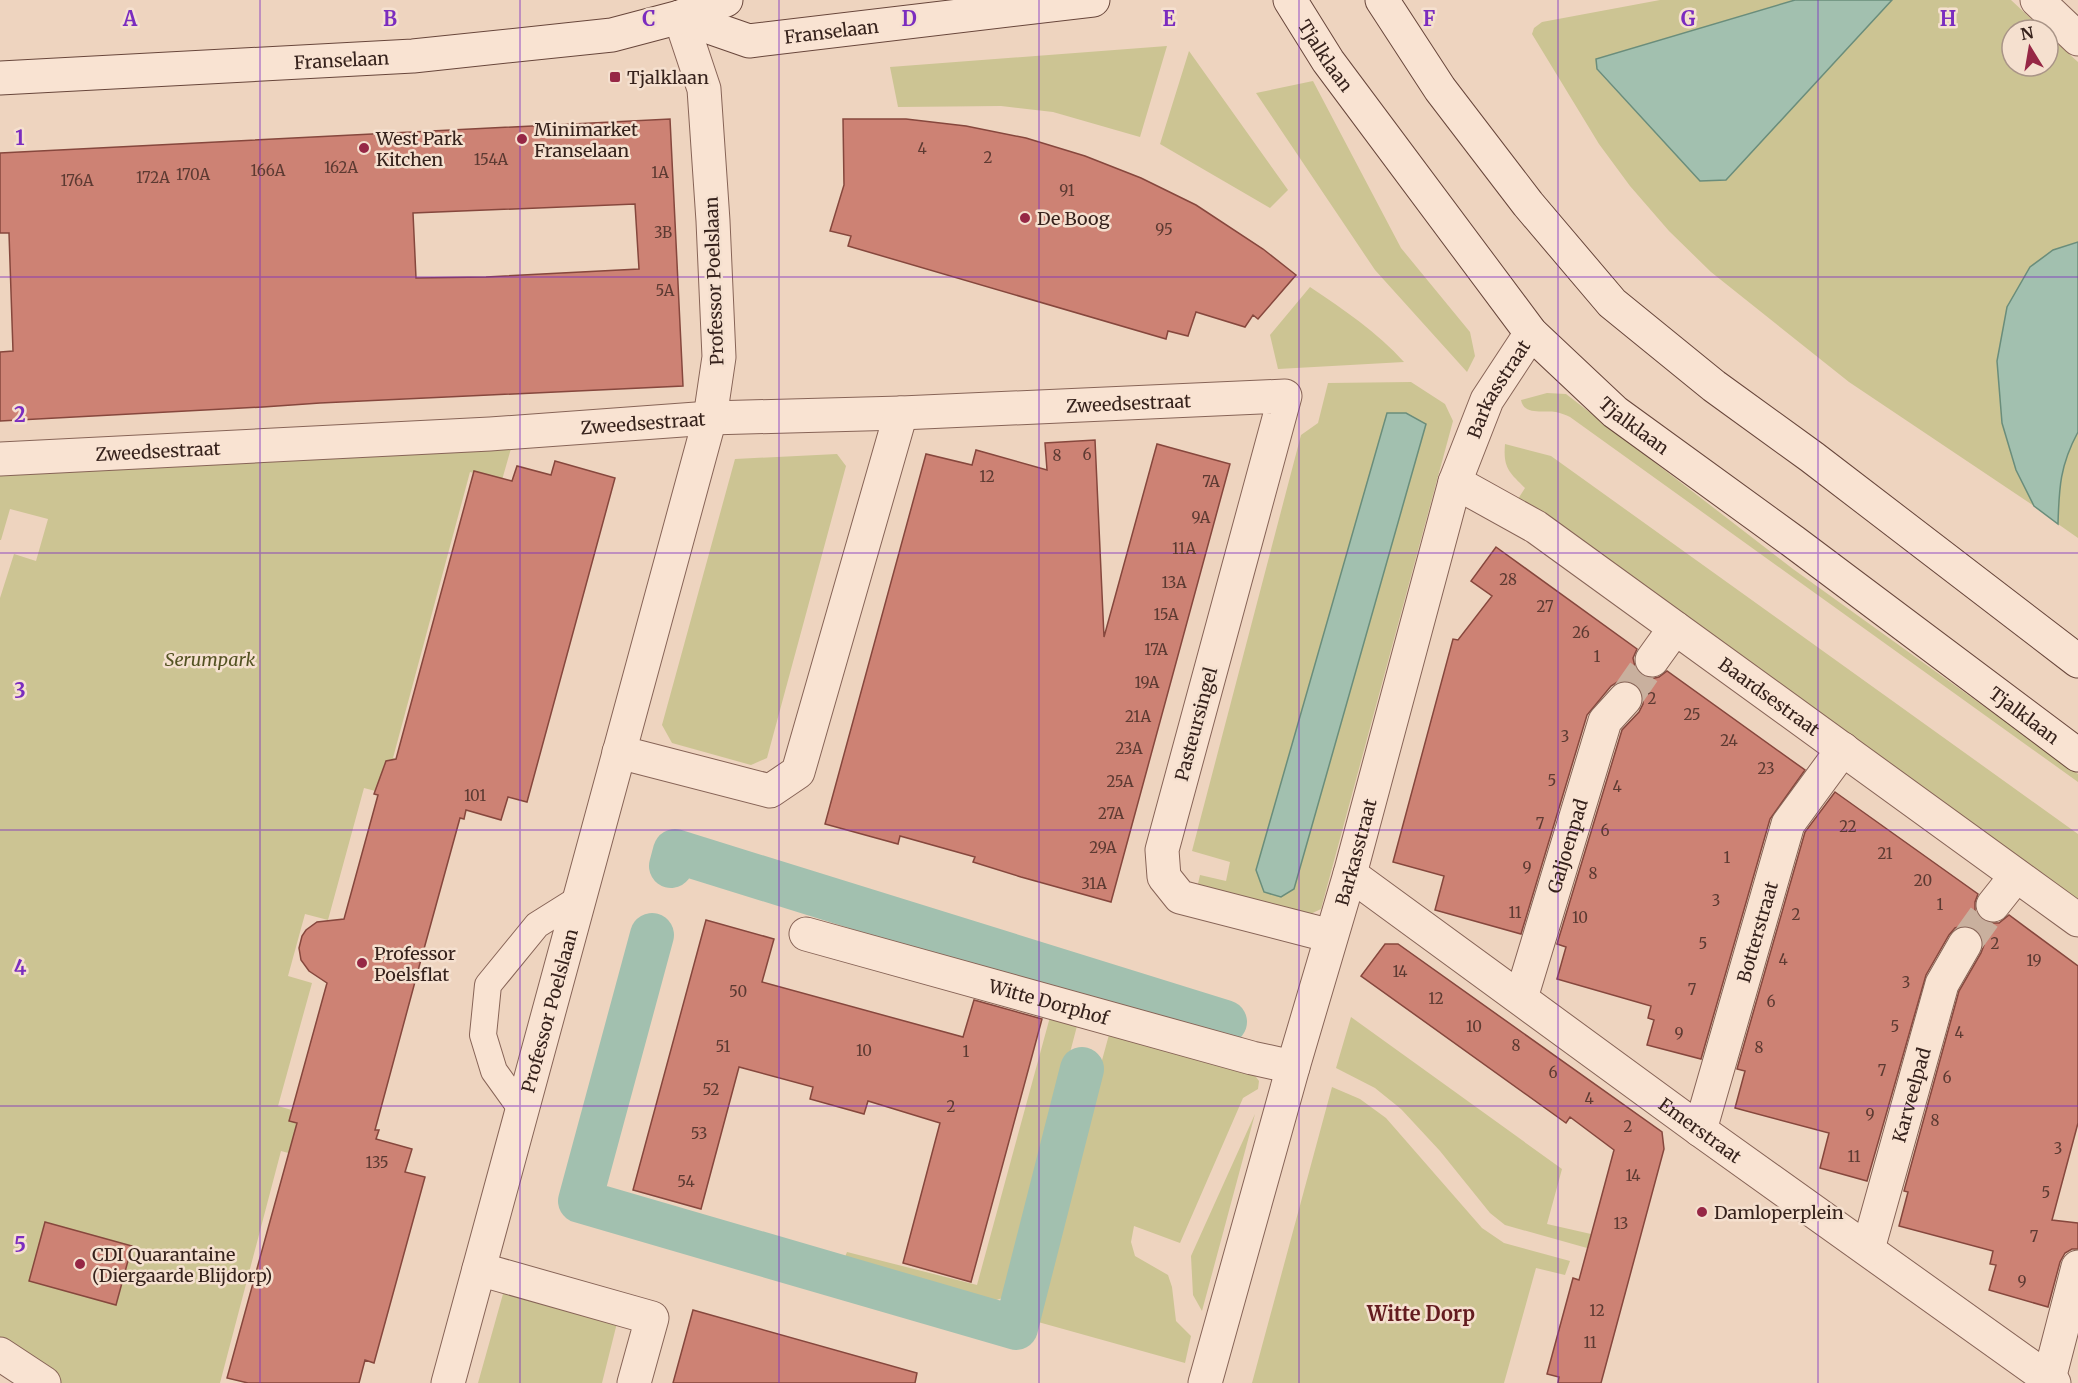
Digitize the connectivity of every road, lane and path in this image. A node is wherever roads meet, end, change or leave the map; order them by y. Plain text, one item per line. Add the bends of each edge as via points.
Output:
1 (726, 0) edge
2 (1093, 0) edge
3 (1290, 0) edge
4 (1382, 0) edge
5 (2037, 0) edge
6 (681, 17) junction
7 (2078, 39) edge
8 (0, 78) edge
9 (1530, 333) junction
10 (1285, 396) joint
11 (901, 413) junction
12 (710, 418) junction
13 (0, 459) edge
14 (1455, 482) junction
15 (1675, 628) junction
16 (1652, 660) tunnel mouth
17 (2078, 661) edge
18 (1624, 699) tunnel mouth
19 (1843, 749) junction
20 (620, 752) junction
21 (2078, 754) edge
22 (1350, 874) junction
23 (2016, 876) junction
24 (580, 898) junction
25 (1994, 904) tunnel mouth
26 (2078, 920) edge
27 (806, 934) dead end
28 (1331, 936) junction
29 (1965, 944) tunnel mouth
30 (1521, 998) junction
31 (1293, 1067) junction
32 (522, 1110) junction
33 (1700, 1130) junction
34 (1868, 1249) junction
35 (2078, 1267) edge
36 (479, 1269) junction
37 (0, 1354) edge
38 (2051, 1381) edge
39 (44, 1383) edge
40 (448, 1383) edge
41 (634, 1383) edge
42 (1206, 1383) edge

1 - 6 street, Franselaan
2 - 6 street, Franselaan via 749,41
3 - 9 street, Tjalklaan via 1328,61
4 - 17 street via 1440,89 1528,204 1612,303 1714,386
5 - 7 street
6 - 8 street, Franselaan via 612,35 412,56
6 - 12 street, Professor Poelslaan via 704,89 719,357
9 - 14 street, Barkasstraat via 1487,400
9 - 21 street, Tjalklaan via 1615,412
10 - 11 street, Zweedsestraat
10 - 28 street, Pasteursingel via 1162,850 1164,877 1180,897
11 - 12 street, Zweedsestraat
11 - 20 street via 798,772 770,791
12 - 13 street, Zweedsestraat via 490,434
12 - 20 street, Professor Poelslaan
14 - 15 street, Baardsestraat via 1536,527
14 - 22 street, Barkasstraat
15 - 16 street
15 - 19 street, Baardsestraat
18 - 30 street, Galjoenpad via 1605,721
19 - 23 street, Baardsestraat
19 - 33 street, Botterstraat via 1788,824
20 - 24 street, Professor Poelslaan
22 - 28 street, Barkasstraat
22 - 30 street, Emerstraat
23 - 25 street
23 - 26 street, Baardsestraat
24 - 32 street, Professor Poelslaan
24 - 32 lane via 537,925 488,985 483,1035 494,1071
27 - 31 street, Witte Dorphof
28 - 31 street, Barkasstraat
29 - 34 street, Karveelpad via 1942,984
30 - 33 street, Emerstraat
31 - 42 street, Barkasstraat
32 - 36 street, Professor Poelslaan
33 - 34 street, Emerstraat
34 - 38 street, Emerstraat
35 - 38 street
36 - 40 street, Professor Poelslaan
36 - 41 street via 652,1318
37 - 39 street

